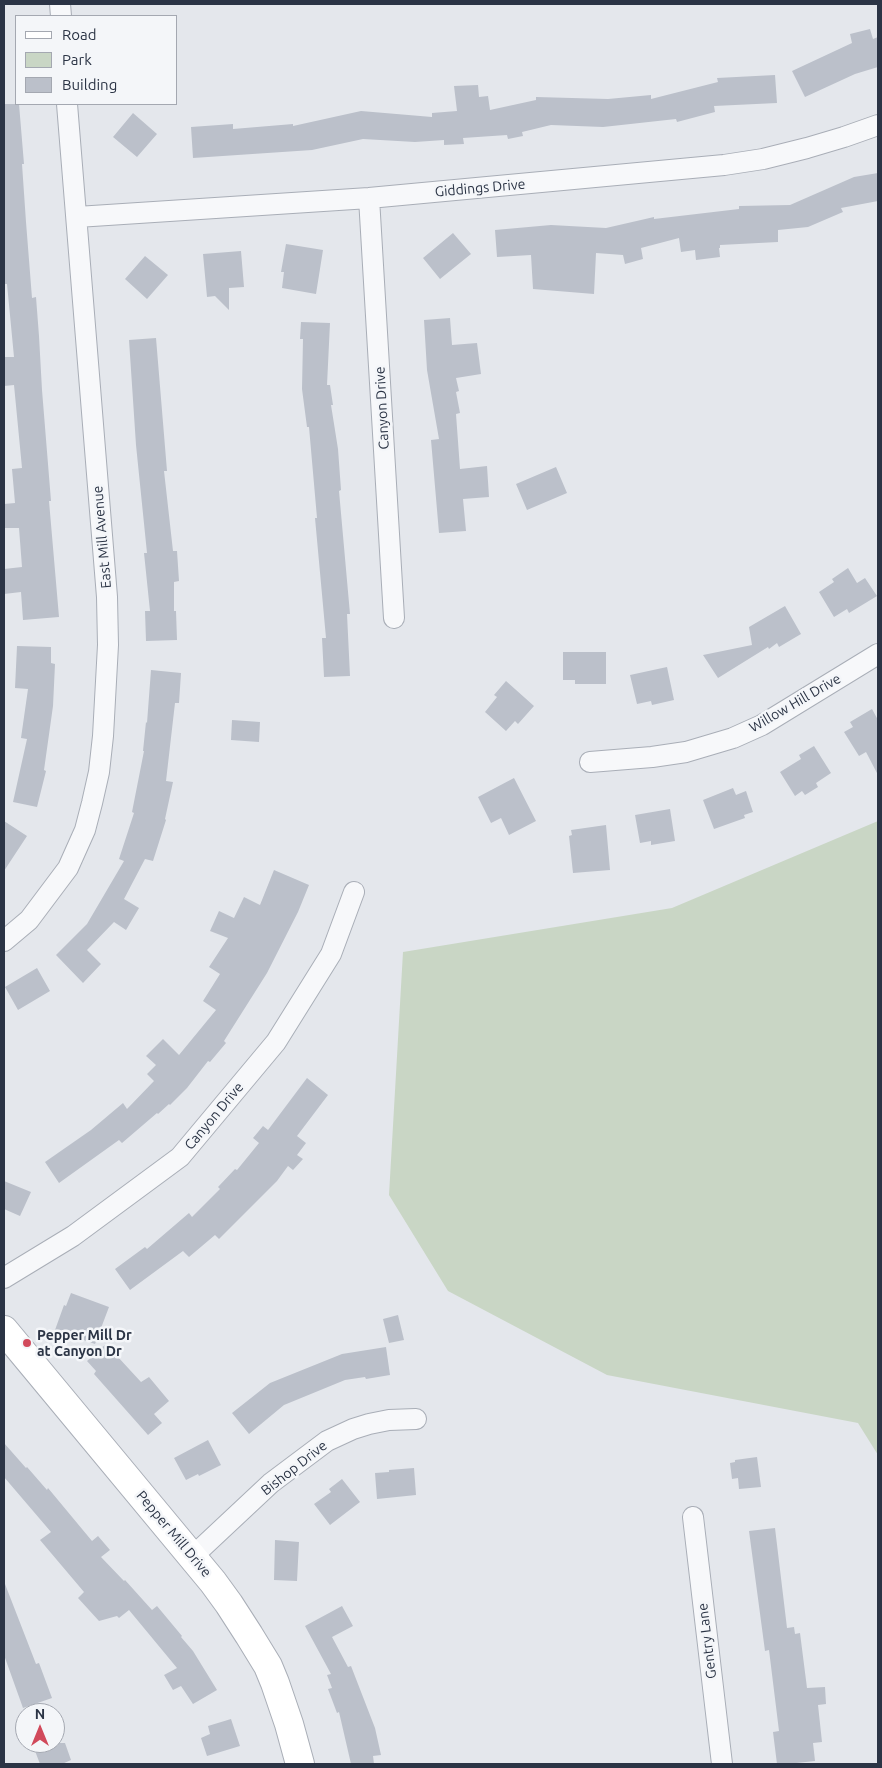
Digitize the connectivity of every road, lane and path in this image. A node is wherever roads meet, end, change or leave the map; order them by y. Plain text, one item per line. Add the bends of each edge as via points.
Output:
1 (67, 105) edge
2 (878, 125) edge
3 (369, 198) junction
4 (77, 217) junction
5 (394, 618) dead end
6 (878, 654) edge
7 (590, 762) dead end
8 (354, 892) dead end
9 (4, 941) edge
10 (4, 1278) edge
11 (4, 1330) edge
12 (416, 1419) dead end
13 (693, 1517) dead end
14 (192, 1557) junction
15 (300, 1764) edge
16 (722, 1764) edge

1 - 4 street, East Mill Avenue
2 - 3 street, Giddings Drive via 807,148 724,166
3 - 4 street, Giddings Drive
3 - 5 street, Canyon Drive
4 - 9 street, East Mill Avenue via 107,597 103,736 92,803 75,854 30,920
6 - 7 street, Willow Hill Drive via 762,725 733,738 686,752
8 - 10 street, Canyon Drive via 331,954 276,1042 180,1157 73,1236
11 - 14 street, Pepper Mill Drive
12 - 14 street, Bishop Drive via 369,1424 327,1441 271,1483
13 - 16 street, Gentry Lane
14 - 15 street, Pepper Mill Drive via 229,1604 268,1666 281,1697

